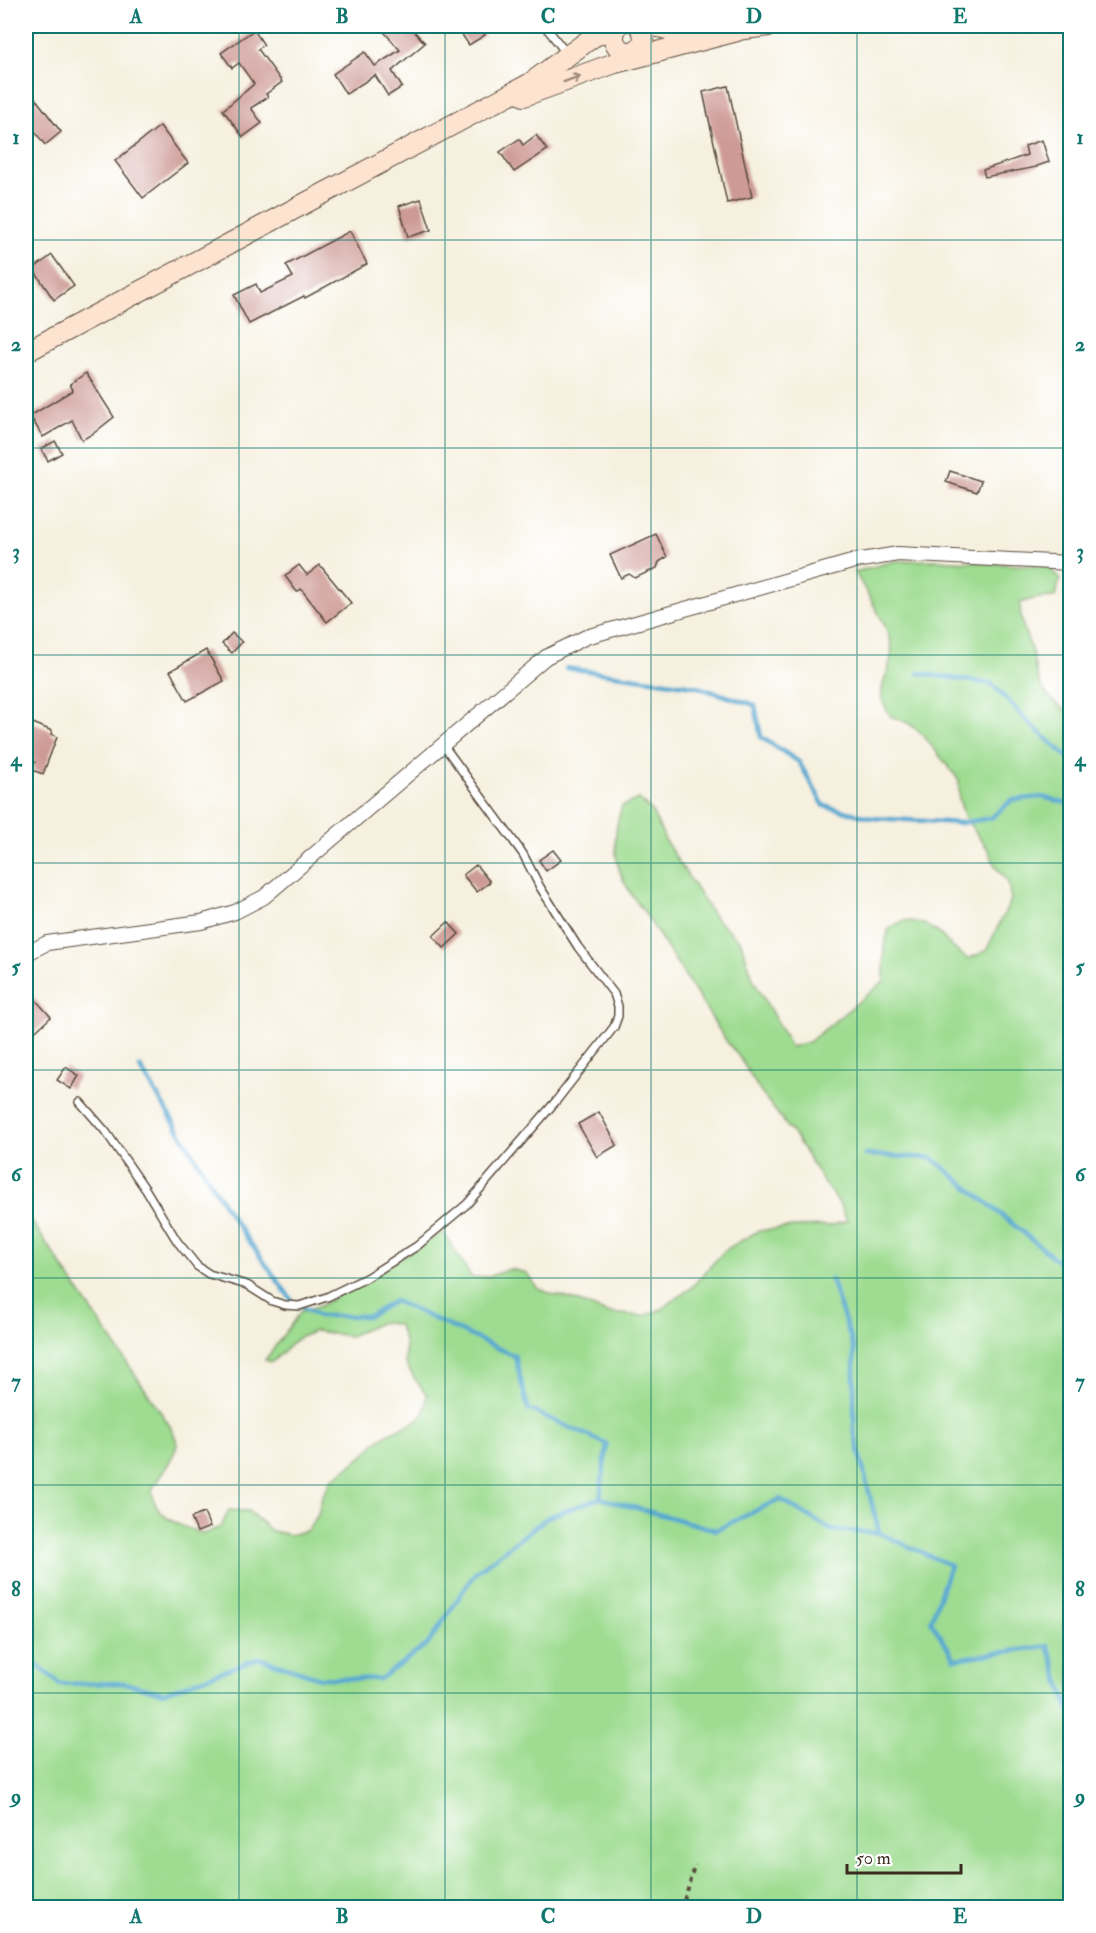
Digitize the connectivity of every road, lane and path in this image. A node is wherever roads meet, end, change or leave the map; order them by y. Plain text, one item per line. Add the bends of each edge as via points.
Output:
1 (545, 26) edge
2 (617, 26) edge
3 (639, 26) edge
4 (654, 26) edge
5 (770, 26) edge
6 (737, 31) junction
7 (568, 56) junction
8 (625, 56) junction
9 (477, 113) junction
10 (26, 352) edge
11 (1071, 563) edge
12 (444, 746) junction
13 (26, 954) edge
14 (80, 1102) dead end
15 (695, 1865) dead end
16 (681, 1908) edge

1 - 7 lane
2 - 7 main road via 593,37
2 - 8 main road via 613,38
3 - 8 main road via 644,32 642,45
4 - 6 main road via 683,33
5 - 6 main road
6 - 8 main road via 657,52
7 - 9 main road via 529,84
9 -> 8 main road
9 - 10 main road
11 - 12 street via 898,554 855,561 586,637 546,657
12 - 13 street via 264,897 235,912 201,922 47,943
12 - 14 lane via 523,854 540,887 614,994 618,1006 614,1027 467,1204 417,1246 366,1278 327,1297 299,1306 285,1305 248,1285 209,1274 197,1266 106,1132
15 - 16 path

